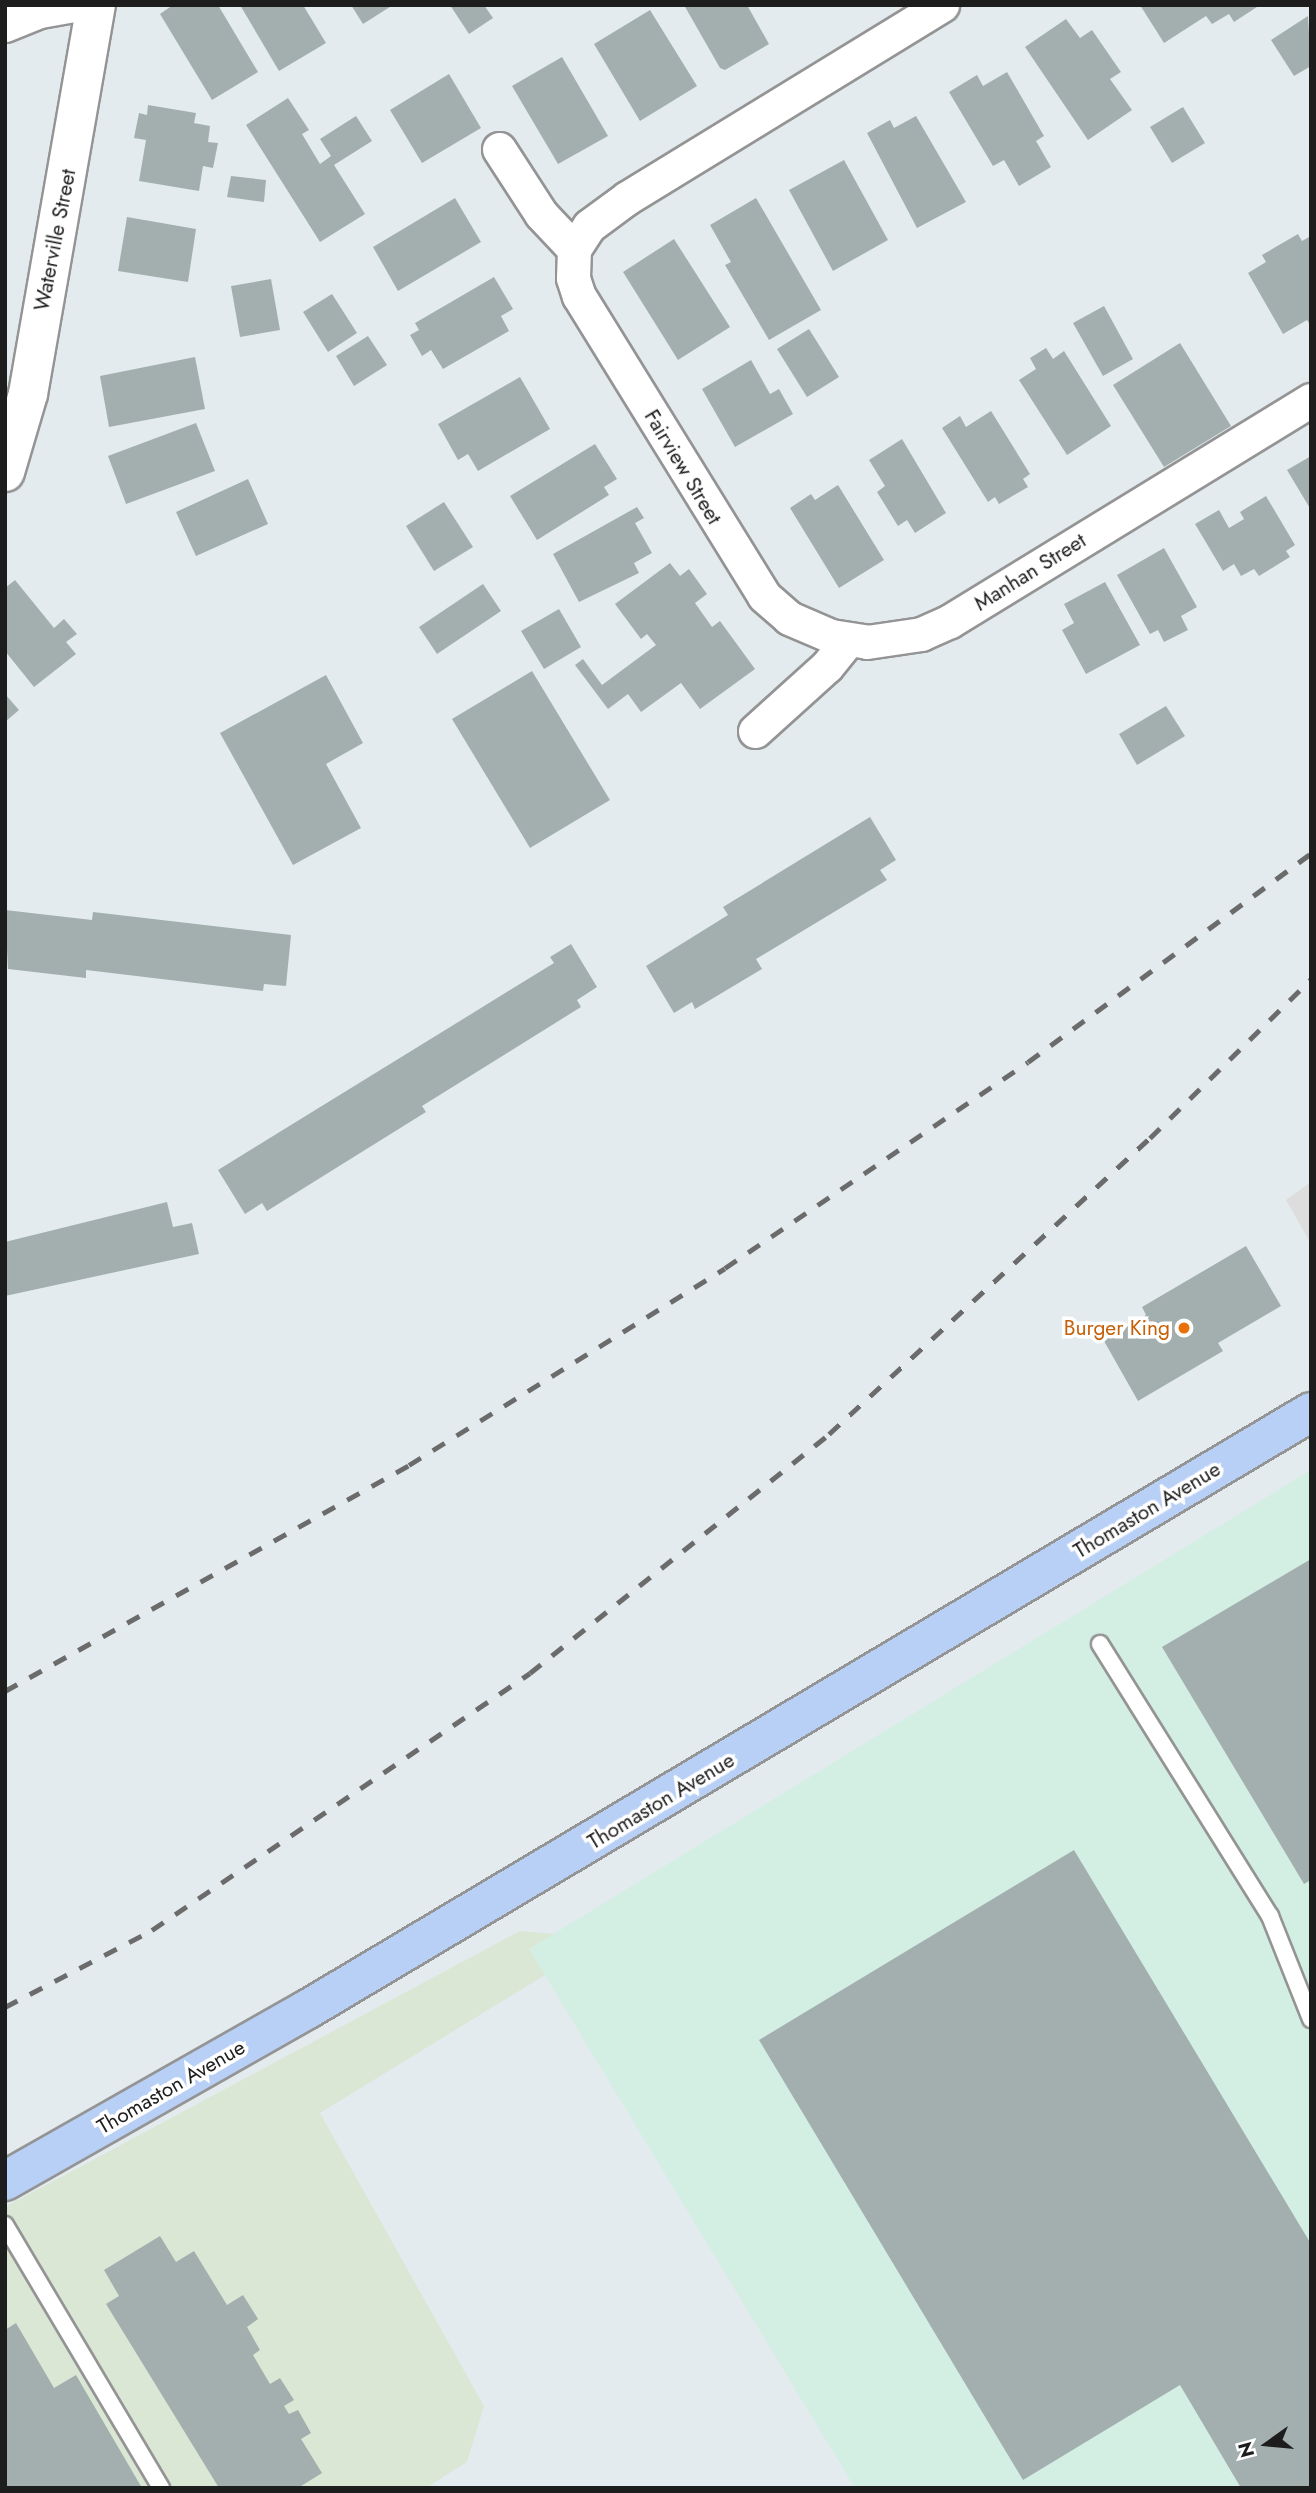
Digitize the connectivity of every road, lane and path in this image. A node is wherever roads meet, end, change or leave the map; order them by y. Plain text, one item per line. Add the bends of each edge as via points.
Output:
1 (75, 5) edge
2 (96, 5) edge
3 (942, 5) edge
4 (5, 25) edge
5 (499, 149) dead end
6 (574, 248) junction
7 (1311, 400) edge
8 (5, 471) edge
9 (848, 640) junction
10 (755, 731) dead end
11 (1311, 1412) edge
12 (1100, 1644) dead end
13 (1311, 2019) edge
14 (5, 2181) edge
15 (5, 2225) edge
16 (161, 2488) edge

1 - 4 street via 40,10
2 - 8 street, Waterville Street via 22,424
3 - 6 street via 627,198 589,226
5 - 6 street via 541,214
6 - 9 street, Fairview Street via 573,278 579,296 749,576 789,618
7 - 9 street, Manhan Street via 938,627 885,641
9 - 10 street via 827,666
11 - 14 main road, Thomaston Avenue via 308,2009
12 - 13 lane via 1270,1916
15 - 16 lane

